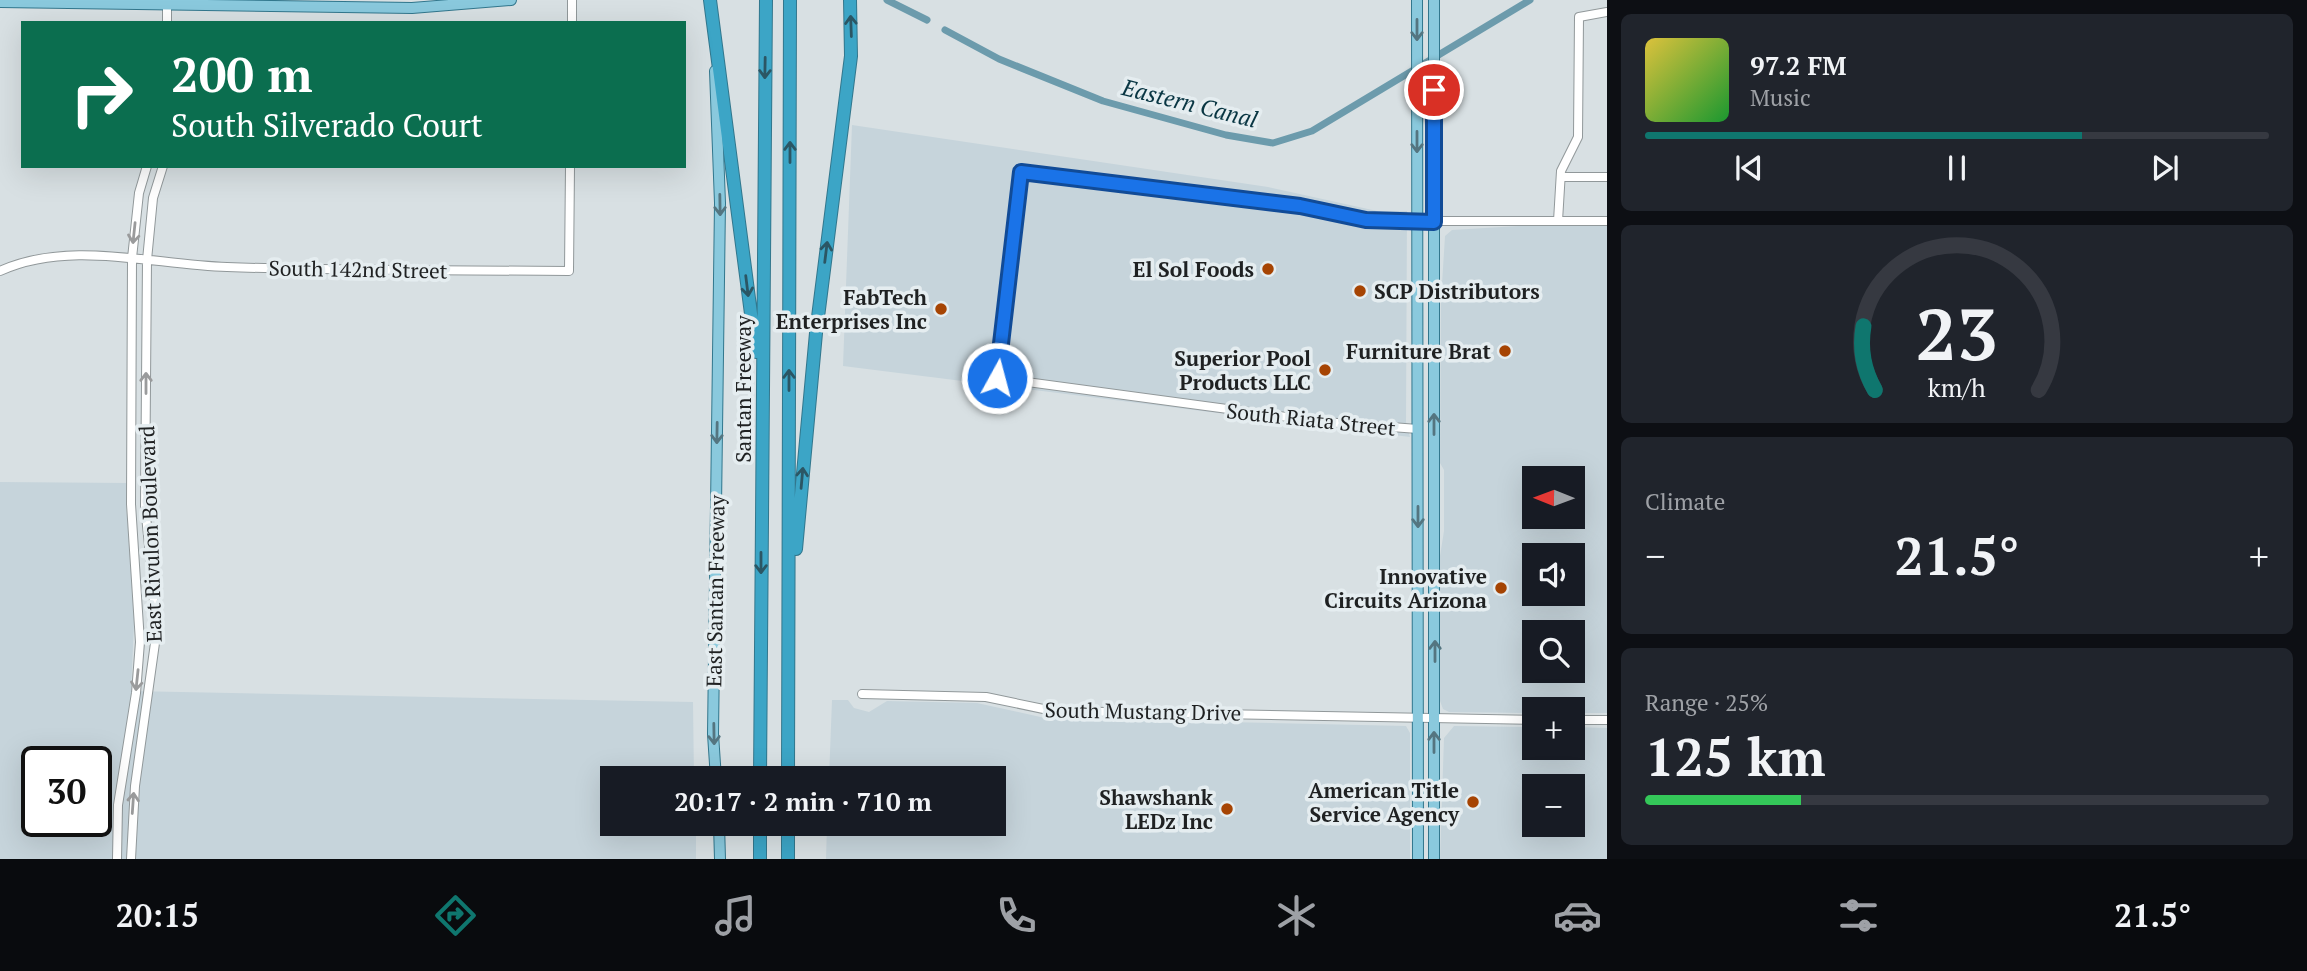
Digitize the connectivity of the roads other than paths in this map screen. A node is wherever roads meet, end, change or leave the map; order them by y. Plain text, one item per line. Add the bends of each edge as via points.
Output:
1 (511, 0) edge
2 (572, 0) edge
3 (710, 0) edge
4 (766, 0) edge
5 (790, 0) edge
6 (850, 0) edge
7 (1417, 0) edge
8 (1434, 0) edge
9 (0, 2) edge
10 (167, 2) edge
11 (1607, 12) edge
12 (167, 21) edge
13 (173, 21) edge
14 (572, 21) edge
15 (713, 26) junction
16 (146, 168) edge
17 (162, 168) edge
18 (570, 168) edge
19 (1561, 177) junction
20 (1607, 177) edge
21 (1558, 221) junction
22 (1607, 221) edge
23 (1417, 222) junction
24 (1434, 222) junction
25 (132, 258) junction
26 (147, 260) junction
27 (0, 271) edge
28 (762, 397) junction
29 (1418, 429) junction
30 (789, 693) junction
31 (862, 694) dead end
32 (1426, 719) junction
33 (1522, 720) edge
34 (1585, 720) edge
35 (1607, 720) edge
36 (715, 766) edge
37 (760, 766) edge
38 (788, 766) edge
39 (719, 836) edge
40 (760, 836) edge
41 (788, 836) edge
42 (117, 859) edge
43 (131, 859) edge
44 (720, 859) edge
45 (760, 859) edge
46 (788, 859) edge
47 (1418, 859) edge
48 (1434, 859) edge

1 - 10 main road via 412,8
2 - 14 street
3 - 15 highway
4 -> 28 highway, Santan Freeway
30 -> 5 highway
30 -> 6 highway via 794,572 812,369 851,56
7 -> 23 main road
8 - 24 main road
9 - 10 main road
10 - 12 street
10 - 13 street
11 - 19 street via 1579,17 1578,137
15 -> 28 highway
15 -> 36 main road, East Santan Freeway via 720,203
16 -> 25 street, East Rivulon Boulevard
17 - 26 street, East Rivulon Boulevard via 153,198
18 - 26 street, South 142nd Street via 569,271 246,268
19 - 20 street
19 - 21 street
21 - 22 street
21 - 24 street
23 - 24 street
23 - 29 main road
23 - 29 street, South Riata Street via 1366,220 1300,206 1021,172 997,378 1315,421
32 -> 24 main road
25 - 26 street, South 142nd Street
25 - 27 street, South 142nd Street via 67,257
25 -> 42 street, East Rivulon Boulevard via 131,504 139,642 118,805
43 -> 26 street, East Rivulon Boulevard via 155,616 145,506
28 -> 37 highway, Santan Freeway
29 -> 32 main road
30 - 38 highway
31 - 32 street, South Mustang Drive via 986,697 1053,711
32 - 33 street, South Mustang Drive
32 - 47 main road
48 -> 32 main road
34 - 35 street
39 - 44 main road
40 - 45 highway
41 - 46 highway

